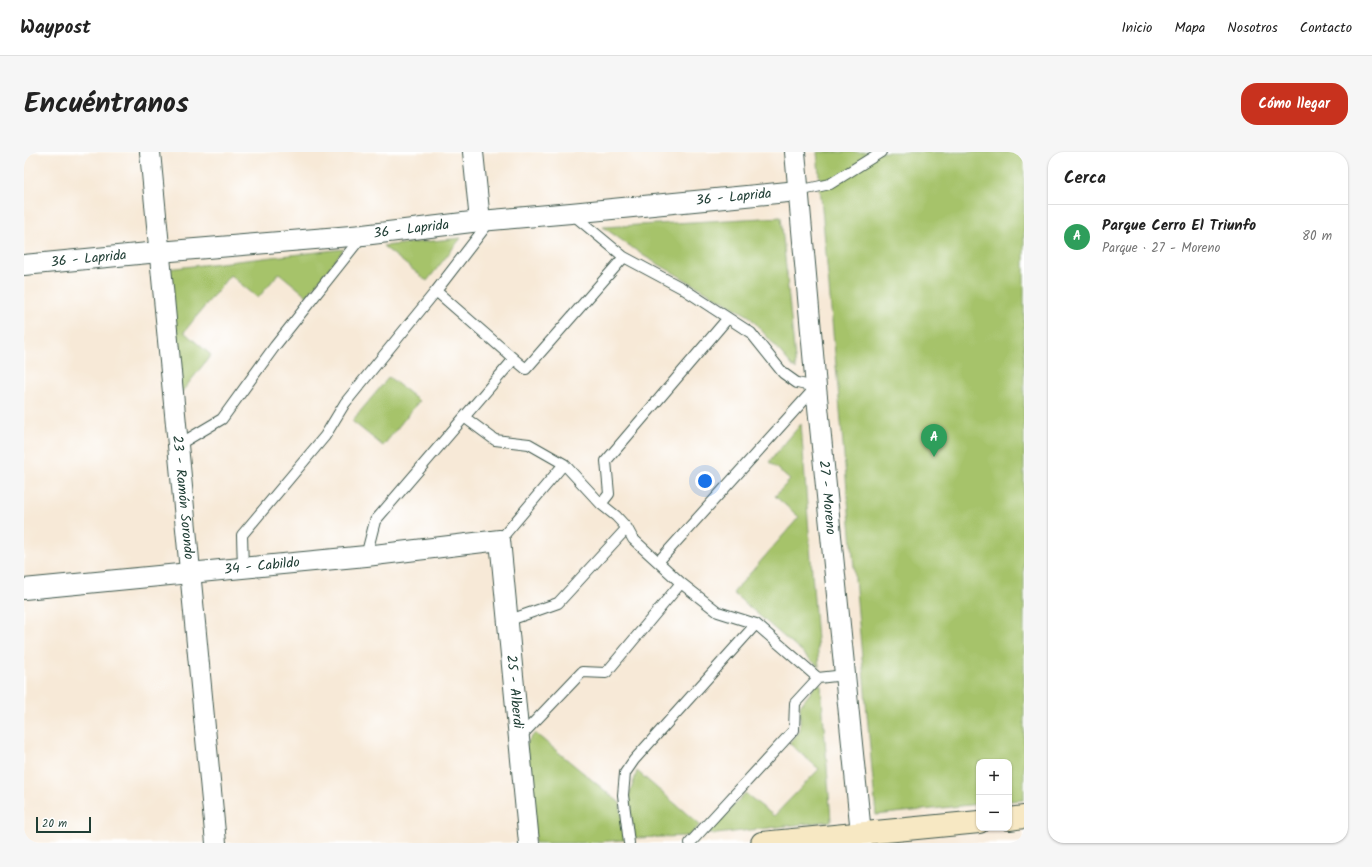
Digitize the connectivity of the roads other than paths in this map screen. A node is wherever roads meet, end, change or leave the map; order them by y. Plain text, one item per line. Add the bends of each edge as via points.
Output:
1 (150, 152) edge
2 (473, 152) edge
3 (795, 152) edge
4 (881, 152) edge
5 (798, 191) junction
6 (571, 214) junction
7 (485, 221) junction
8 (363, 235) junction
9 (159, 252) junction
10 (624, 257) junction
11 (24, 264) edge
12 (436, 291) junction
13 (728, 318) junction
14 (514, 359) junction
15 (816, 387) junction
16 (464, 417) junction
17 (178, 445) junction
18 (564, 464) junction
19 (601, 504) junction
20 (627, 528) junction
21 (500, 540) junction
22 (366, 556) junction
23 (658, 562) junction
24 (243, 568) junction
25 (190, 573) junction
26 (681, 584) junction
27 (24, 589) edge
28 (507, 621) junction
29 (756, 624) junction
30 (845, 675) junction
31 (818, 678) junction
32 (519, 738) junction
33 (1024, 817) edge
34 (1012, 819) edge
35 (976, 822) edge
36 (862, 838) edge
37 (216, 843) edge
38 (529, 843) edge
39 (629, 843) edge
40 (690, 843) edge
41 (762, 843) edge

1 - 9 street, 23 - Ramón Sorondo
2 - 7 street
3 - 5 street, 27 - Moreno
4 - 5 lane via 830,184
5 - 6 street, 36 - Laprida
5 - 15 street, 27 - Moreno
6 - 7 street, 36 - Laprida
6 - 10 lane
7 - 8 street, 36 - Laprida
7 - 12 lane
8 - 9 street, 36 - Laprida
8 - 17 lane via 275,346 222,420
9 - 11 street, 36 - Laprida
9 - 17 street, 23 - Ramón Sorondo
10 - 13 lane via 682,288
10 - 14 lane via 526,370
12 - 14 lane
12 - 24 lane via 345,403 325,436 242,535
13 - 15 lane via 751,333 783,373 798,383
13 - 19 lane via 606,461 609,494
14 - 16 lane
15 - 23 lane
15 - 30 street, 27 - Moreno
16 - 18 lane via 495,440 529,444
16 - 22 lane via 375,521
17 - 25 street, 23 - Ramón Sorondo
18 - 19 lane
18 - 21 lane
19 - 20 lane
20 - 23 lane via 634,539
20 - 28 lane via 558,604
21 - 22 street, 34 - Cabildo
21 - 28 street, 25 - Alberdi
22 - 24 street, 34 - Cabildo
23 - 26 lane
24 - 25 street, 34 - Cabildo
25 - 27 street, 34 - Cabildo
25 - 37 street, 23 - Ramón Sorondo
26 - 29 lane via 718,612
26 - 32 lane via 606,673 582,672
28 - 32 street, 25 - Alberdi
29 - 31 lane
29 - 39 lane via 634,760 626,773 623,794
30 - 31 lane
30 - 36 street, 27 - Moreno
31 - 40 lane via 795,703 794,730
32 - 38 street, 25 - Alberdi
33 - 34 street
35 - 36 street
36 - 41 street

